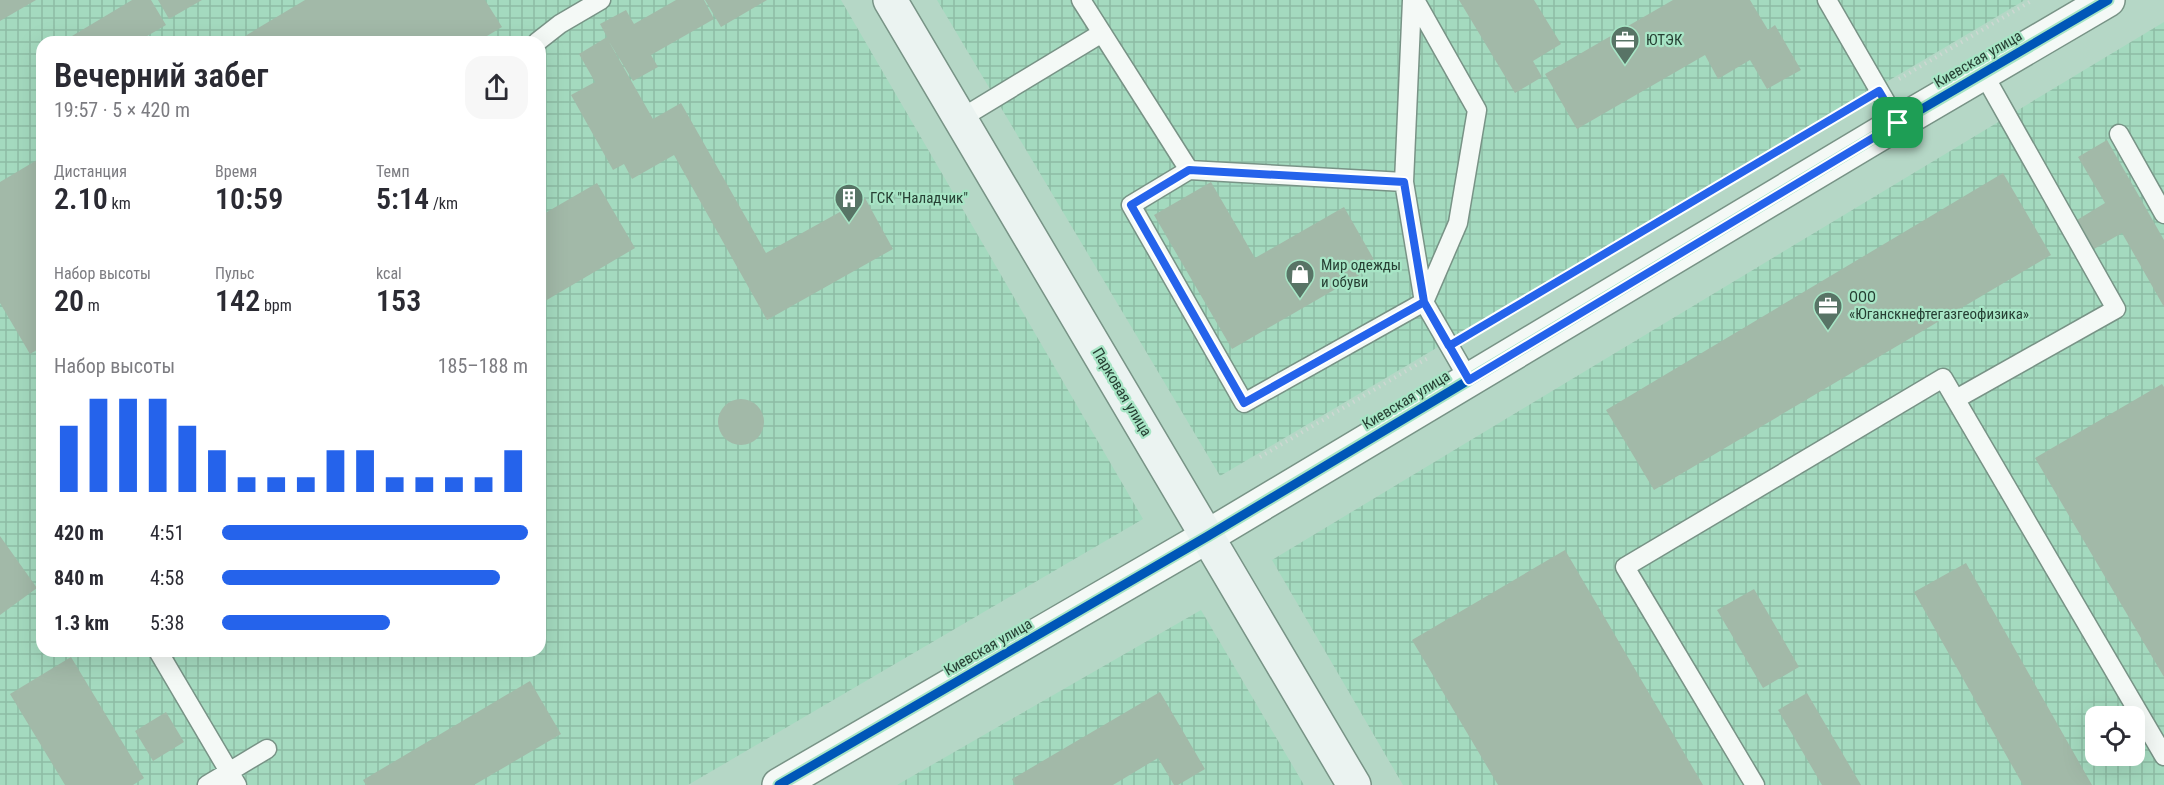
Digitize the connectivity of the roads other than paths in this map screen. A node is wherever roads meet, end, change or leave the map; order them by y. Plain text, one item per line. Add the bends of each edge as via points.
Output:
1 (601, 0) edge
2 (890, 0) edge
3 (1414, 0) edge
4 (1827, 0) edge
5 (2108, 0) edge
6 (1082, 1) edge
7 (1102, 33) junction
8 (545, 36) edge
9 (1983, 73) junction
10 (960, 119) junction
11 (1898, 123) junction
12 (2119, 134) dead end
13 (1189, 170) junction
14 (1404, 182) junction
15 (2164, 214) edge
16 (1424, 302) junction
17 (1469, 380) junction
18 (1956, 399) junction
19 (1208, 536) junction
20 (162, 657) edge
21 (267, 749) dead end
22 (2164, 756) edge
23 (233, 778) edge
24 (207, 785) edge
25 (779, 785) edge
26 (1354, 785) edge
27 (1755, 785) edge

1 - 8 lane
2 - 10 main road, Парковая улица
3 - 14 lane
3 - 16 lane via 1477,110 1458,223
4 - 11 lane
5 - 9 street, Киевская улица
6 - 7 lane
7 - 10 lane
7 - 13 lane
9 - 11 street, Киевская улица
9 - 18 lane via 2116,309
10 - 19 main road, Парковая улица
11 - 17 street, Киевская улица
12 - 15 lane
13 - 14 lane
13 - 16 lane via 1131,205 1244,403
14 - 16 lane
16 - 17 lane
17 - 19 street, Киевская улица
18 - 22 lane
18 - 27 lane via 1943,378 1625,567
19 - 25 street, Киевская улица
19 - 26 main road, Парковая улица
20 - 23 lane
21 - 23 lane
23 - 24 lane

